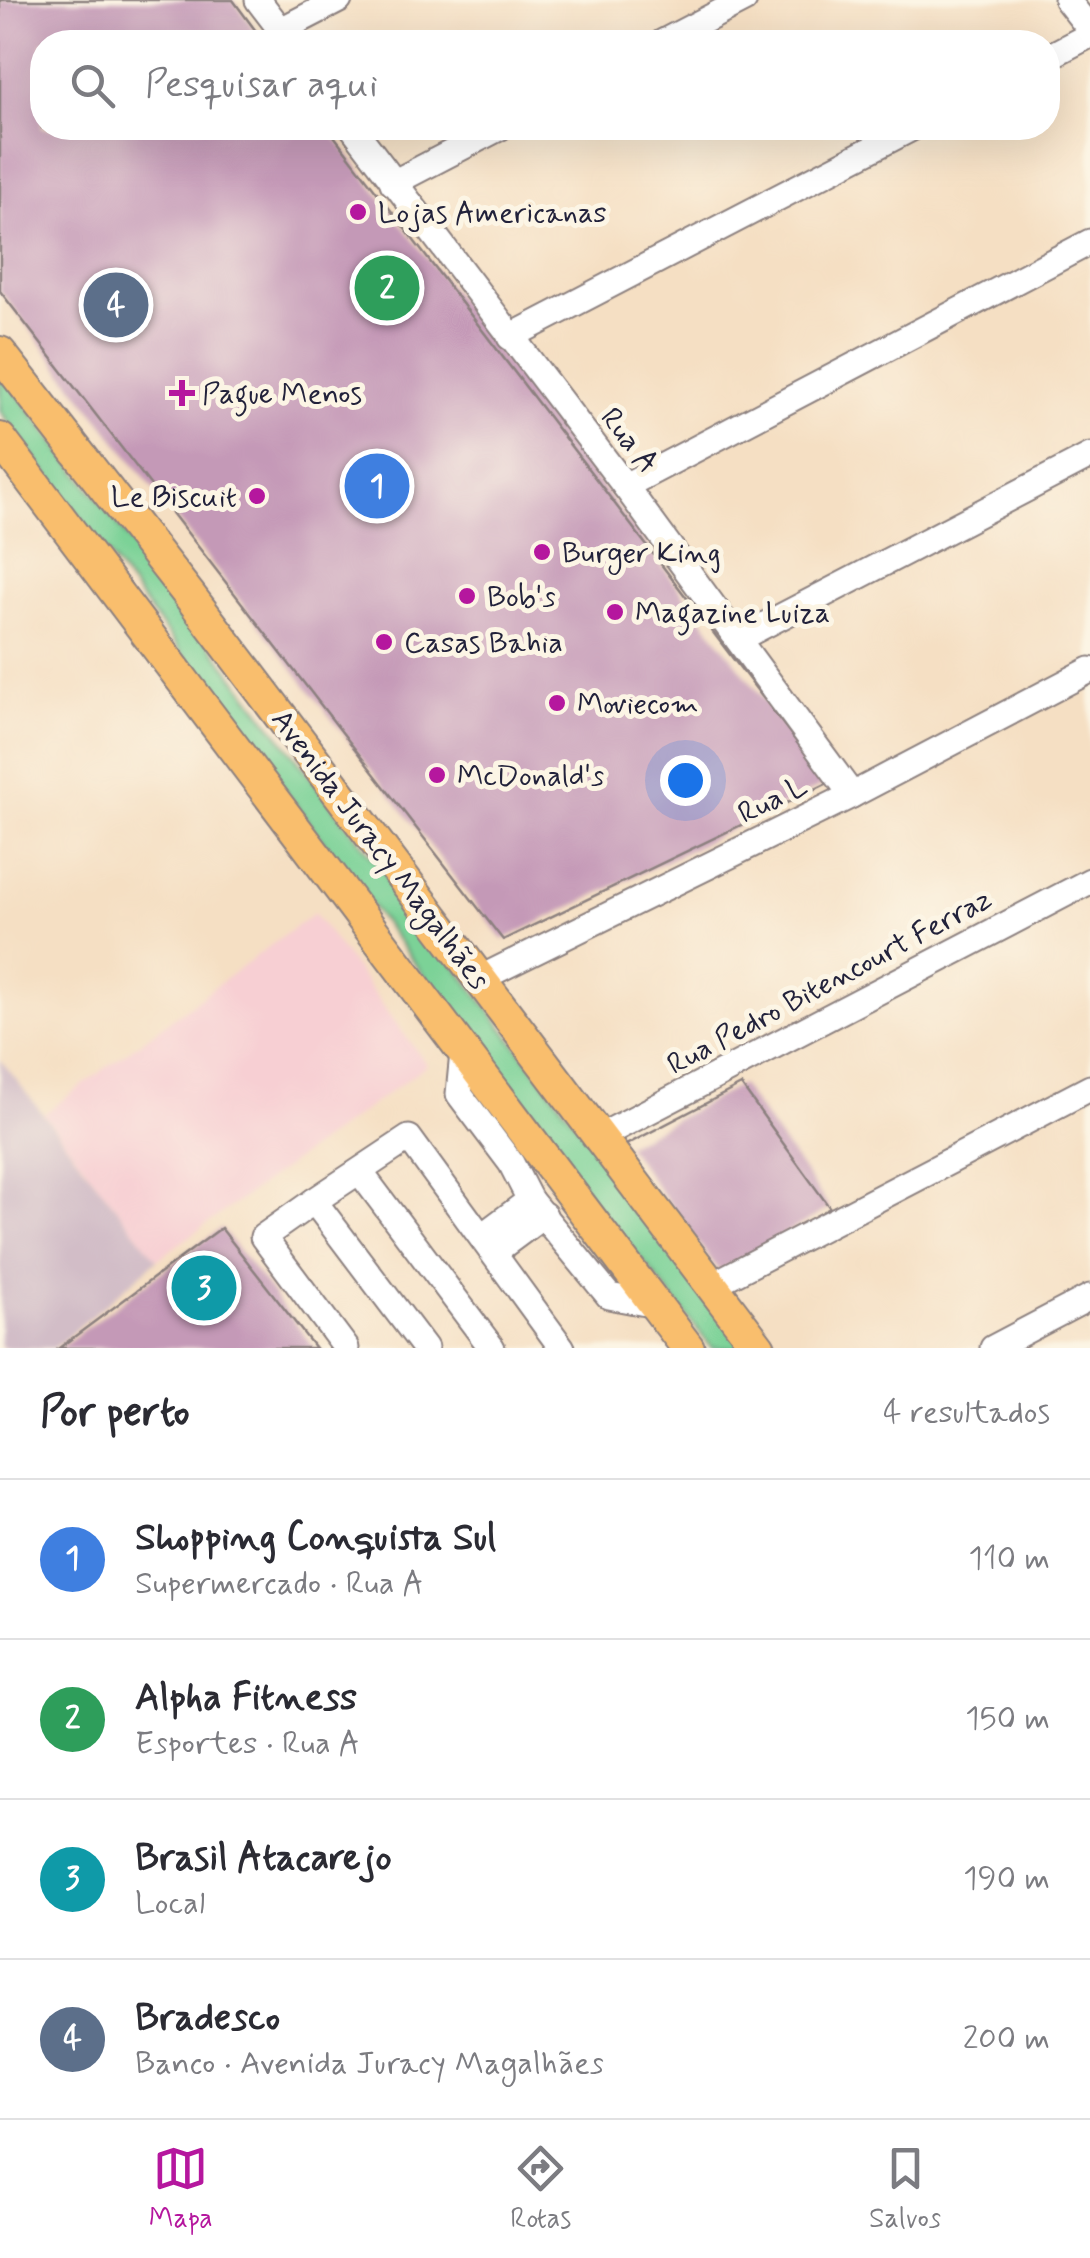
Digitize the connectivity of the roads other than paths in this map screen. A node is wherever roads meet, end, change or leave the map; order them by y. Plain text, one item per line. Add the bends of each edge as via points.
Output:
1 (258, 0) edge
2 (339, 0) edge
3 (744, 0) edge
4 (1068, 0) edge
5 (281, 30) edge
6 (295, 30) edge
7 (685, 30) edge
8 (1090, 32) edge
9 (1060, 50) edge
10 (362, 140) edge
11 (477, 140) edge
12 (889, 140) edge
13 (394, 183) junction
14 (1090, 242) edge
15 (510, 338) junction
16 (0, 353) edge
17 (0, 439) edge
18 (1090, 456) edge
19 (625, 486) junction
20 (738, 639) junction
21 (1090, 670) edge
22 (852, 795) junction
23 (1090, 881) edge
24 (479, 980) junction
25 (463, 1054) junction
26 (1090, 1088) edge
27 (598, 1138) junction
28 (360, 1172) junction
29 (314, 1201) junction
30 (537, 1208) junction
31 (488, 1244) junction
32 (710, 1286) junction
33 (1090, 1297) edge
34 (656, 1305) junction
35 (346, 1348) edge
36 (425, 1348) edge
37 (492, 1348) edge
38 (562, 1348) edge
39 (688, 1348) edge
40 (759, 1348) edge
41 (993, 1348) edge

1 - 5 street
2 - 6 street
3 - 7 street
4 - 8 street
8 - 9 street
10 - 13 street, Rua A
11 - 13 street
12 - 15 street
13 - 15 street, Rua A
14 - 19 street
15 - 19 street, Rua A
16 - 24 main road, Avenida Juracy Magalhães
17 - 25 main road, Avenida Juracy Magalhães
18 - 20 street
19 - 20 street, Rua A
20 - 22 street, Rua A
21 - 22 street, Rua L
22 - 24 street, Rua L
23 - 27 street, Rua Pedro Bitencourt Ferraz
24 - 27 main road, Avenida Juracy Magalhães
25 - 30 street via 459,1094
25 - 34 main road, Avenida Juracy Magalhães
26 - 32 street
27 - 32 main road, Avenida Juracy Magalhães
28 - 29 street
28 - 31 street via 409,1138
28 - 37 street
29 - 35 street via 264,1237
29 - 36 street
30 - 31 street
30 - 34 street via 609,1296
31 - 38 street
32 - 40 main road, Avenida Juracy Magalhães
33 - 41 street
34 - 39 main road, Avenida Juracy Magalhães

